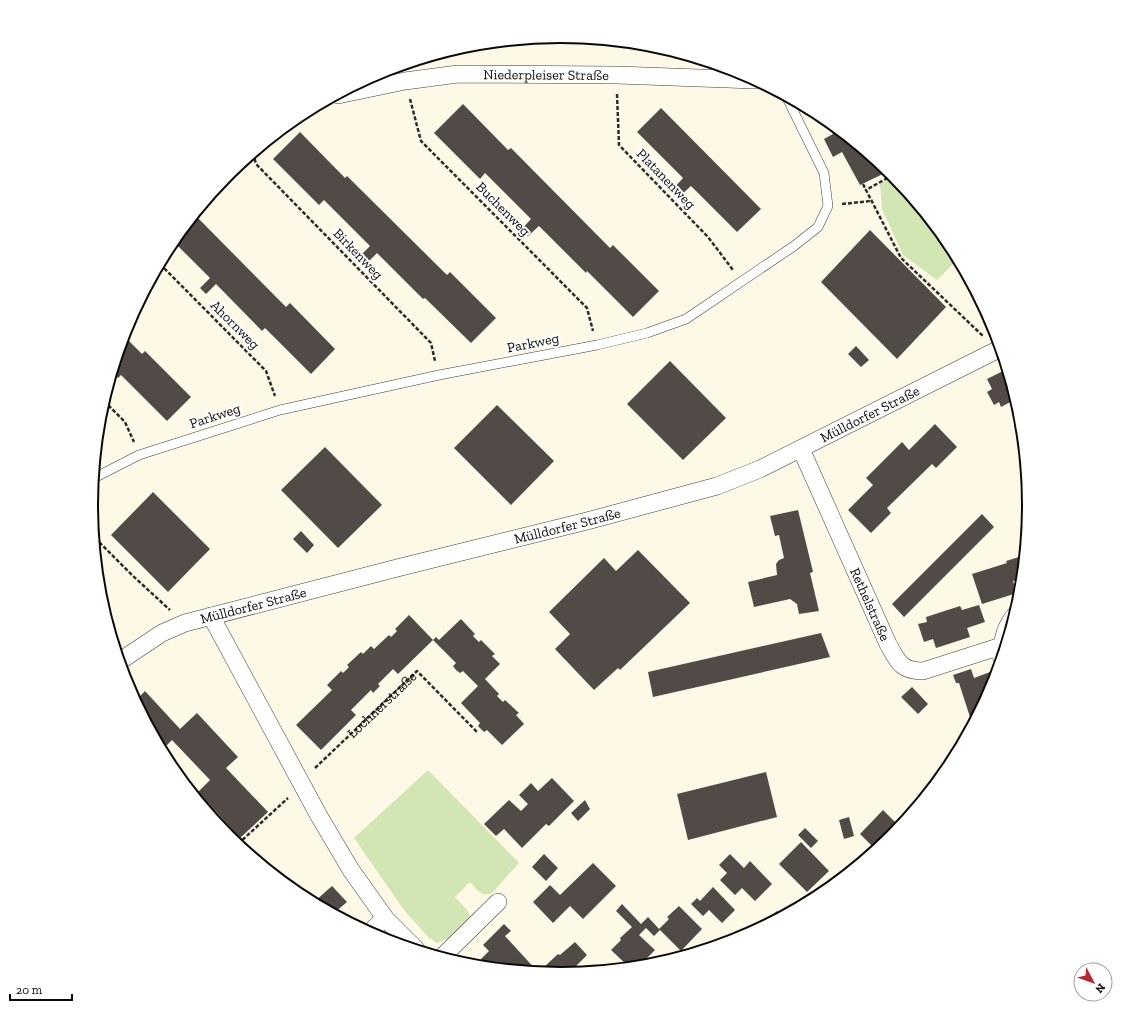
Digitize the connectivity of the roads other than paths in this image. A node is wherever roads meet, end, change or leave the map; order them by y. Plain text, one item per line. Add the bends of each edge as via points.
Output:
1 (740, 79) edge
2 (355, 91) edge
3 (790, 104) edge
4 (996, 351) edge
5 (801, 449) junction
6 (99, 475) edge
7 (1009, 615) edge
8 (211, 616) junction
9 (1000, 648) edge
10 (999, 652) edge
11 (125, 658) edge
12 (498, 902) dead end
13 (385, 918) junction
14 (375, 928) edge
15 (407, 940) edge
16 (447, 952) edge

1 - 2 street, Niederpleiser Straße via 617,75 458,74
3 - 6 lane, Parkweg via 824,173 828,206 818,227 686,319 648,334 439,375 280,410 139,455
4 - 5 street, Mülldorfer Straße
5 - 8 street, Mülldorfer Straße via 717,486
5 - 10 street, Rethelstraße via 898,662 911,671 922,671
7 - 9 lane, Rethelstraße via 1000,632
8 - 11 street, Mülldorfer Straße via 185,623 162,634
8 - 13 street via 319,816 351,870
12 - 16 street
13 - 14 street
13 - 15 street

